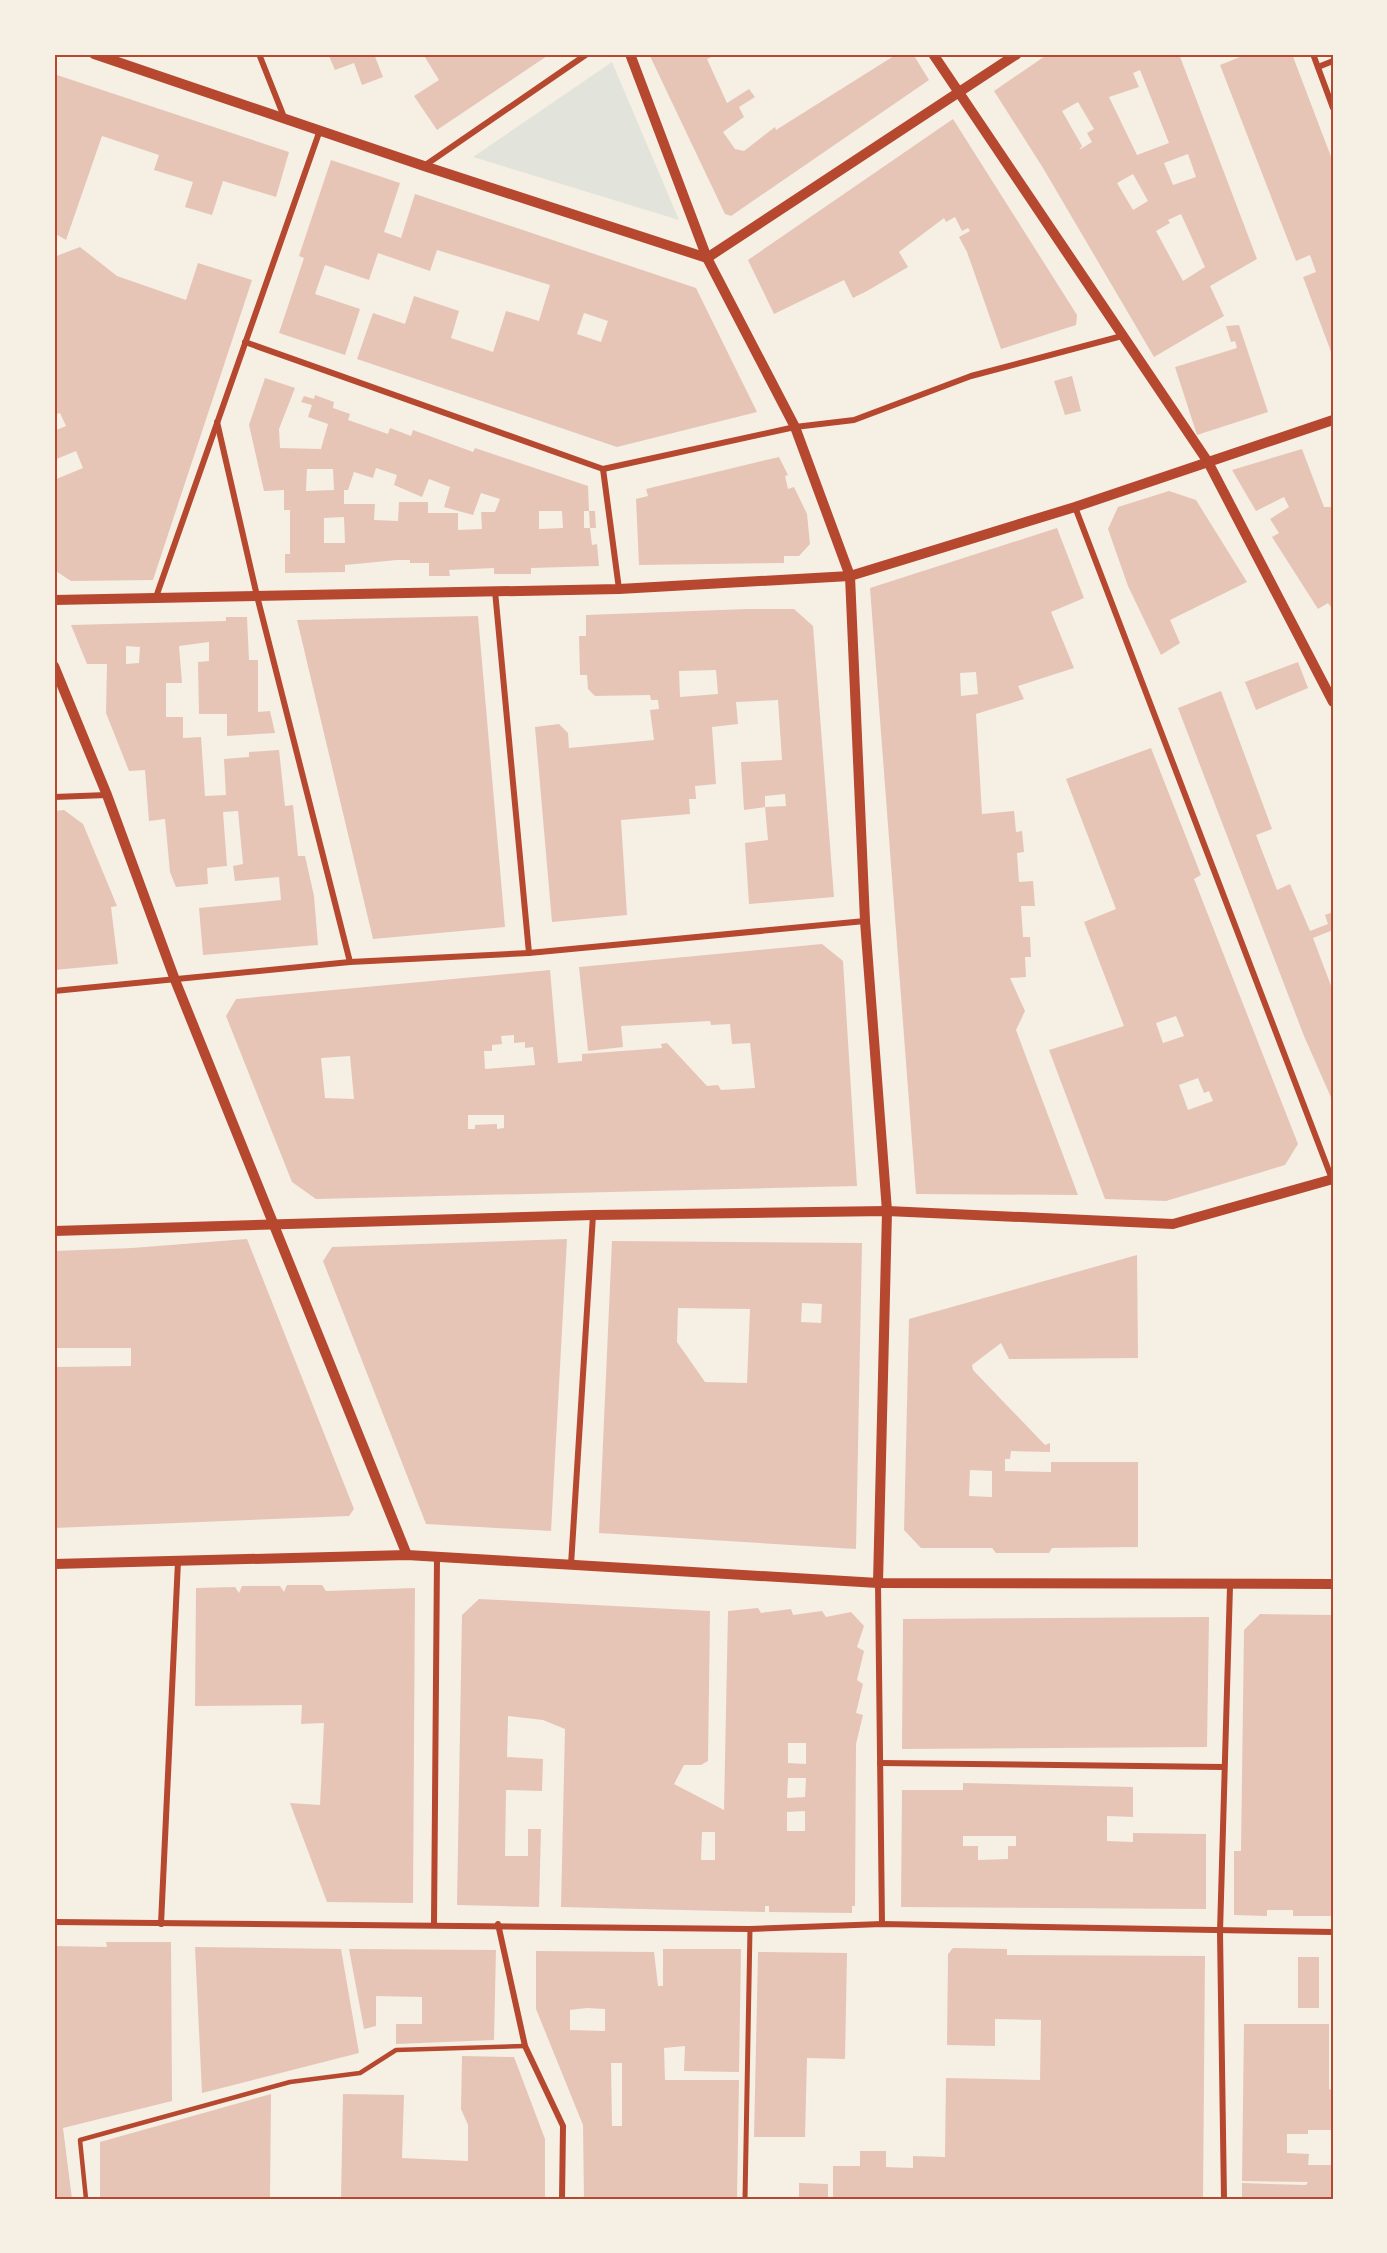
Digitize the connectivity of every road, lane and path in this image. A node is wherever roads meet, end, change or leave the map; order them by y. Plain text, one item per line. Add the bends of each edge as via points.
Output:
1 (94, 54) edge
2 (259, 54) edge
3 (587, 54) edge
4 (630, 54) edge
5 (933, 54) edge
6 (1017, 54) edge
7 (1313, 54) edge
8 (1333, 61) edge
9 (1318, 67) junction
10 (957, 93) junction
11 (1333, 108) edge
12 (284, 117) junction
13 (320, 129) junction
14 (424, 166) junction
15 (707, 258) junction
16 (1122, 336) junction
17 (244, 342) junction
18 (1333, 420) edge
19 (217, 422) junction
20 (795, 427) junction
21 (1208, 462) junction
22 (603, 469) junction
23 (1075, 507) junction
24 (850, 576) junction
25 (620, 589) junction
26 (495, 591) junction
27 (257, 596) junction
28 (156, 597) junction
29 (54, 600) edge
30 (54, 666) edge
31 (1333, 702) edge
32 (107, 795) junction
33 (54, 796) edge
34 (865, 921) junction
35 (529, 952) junction
36 (350, 962) junction
37 (175, 980) junction
38 (54, 991) edge
39 (1332, 1179) edge
40 (887, 1211) junction
41 (593, 1215) junction
42 (274, 1224) junction
43 (54, 1231) edge
44 (407, 1555) junction
45 (437, 1558) junction
46 (178, 1561) junction
47 (54, 1564) edge
48 (571, 1565) junction
49 (878, 1583) junction
50 (1333, 1584) edge
51 (1230, 1586) junction
52 (880, 1763) junction
53 (1223, 1767) junction
54 (54, 1922) edge
55 (162, 1924) junction
56 (434, 1924) junction
57 (498, 1924) junction
58 (882, 1924) junction
59 (750, 1929) junction
60 (1220, 1932) junction
61 (1333, 1932) edge
62 (525, 2046) junction
63 (87, 2199) edge
64 (562, 2199) edge
65 (745, 2199) edge
66 (1224, 2199) edge

1 - 12 street
2 - 12 street
3 - 14 street
4 - 15 street
5 - 10 street
6 - 10 street
7 - 9 street
8 - 9 street
9 - 11 street
10 - 15 street
10 - 16 street
12 - 13 street
13 - 14 street
13 - 17 street
14 - 15 street
15 - 20 street
16 - 20 street via 971,376 854,420
16 - 21 street
17 - 19 street
17 - 22 street
18 - 21 street
19 - 27 street
19 - 28 street
20 - 22 street
20 - 24 street
21 - 23 street
21 - 31 street
22 - 25 street
23 - 24 street
23 - 39 street
24 - 25 street
24 - 34 street
25 - 26 street
26 - 27 street
26 - 35 street
27 - 28 street
27 - 36 street
28 - 29 street
30 - 32 street
32 - 33 street
32 - 37 street
34 - 35 street
34 - 40 street
35 - 36 street
36 - 37 street
37 - 38 street
37 - 42 street
39 - 40 street via 1173,1224
40 - 41 street
40 - 49 street
41 - 42 street
41 - 48 street
42 - 43 street
42 - 44 street
44 - 45 street
44 - 46 street
45 - 48 street
45 - 56 street
46 - 47 street
46 - 55 street
48 - 49 street
49 - 51 street
49 - 52 street
50 - 51 street
51 - 53 street
52 - 53 street
52 - 58 street
53 - 60 street
54 - 55 street
55 - 56 street
56 - 57 street
57 - 59 street
57 - 62 street
58 - 59 street
58 - 60 street
59 - 65 street
60 - 61 street
60 - 66 street
62 - 63 lane via 396,2050 360,2073 290,2082 80,2140
62 - 64 street via 563,2126

